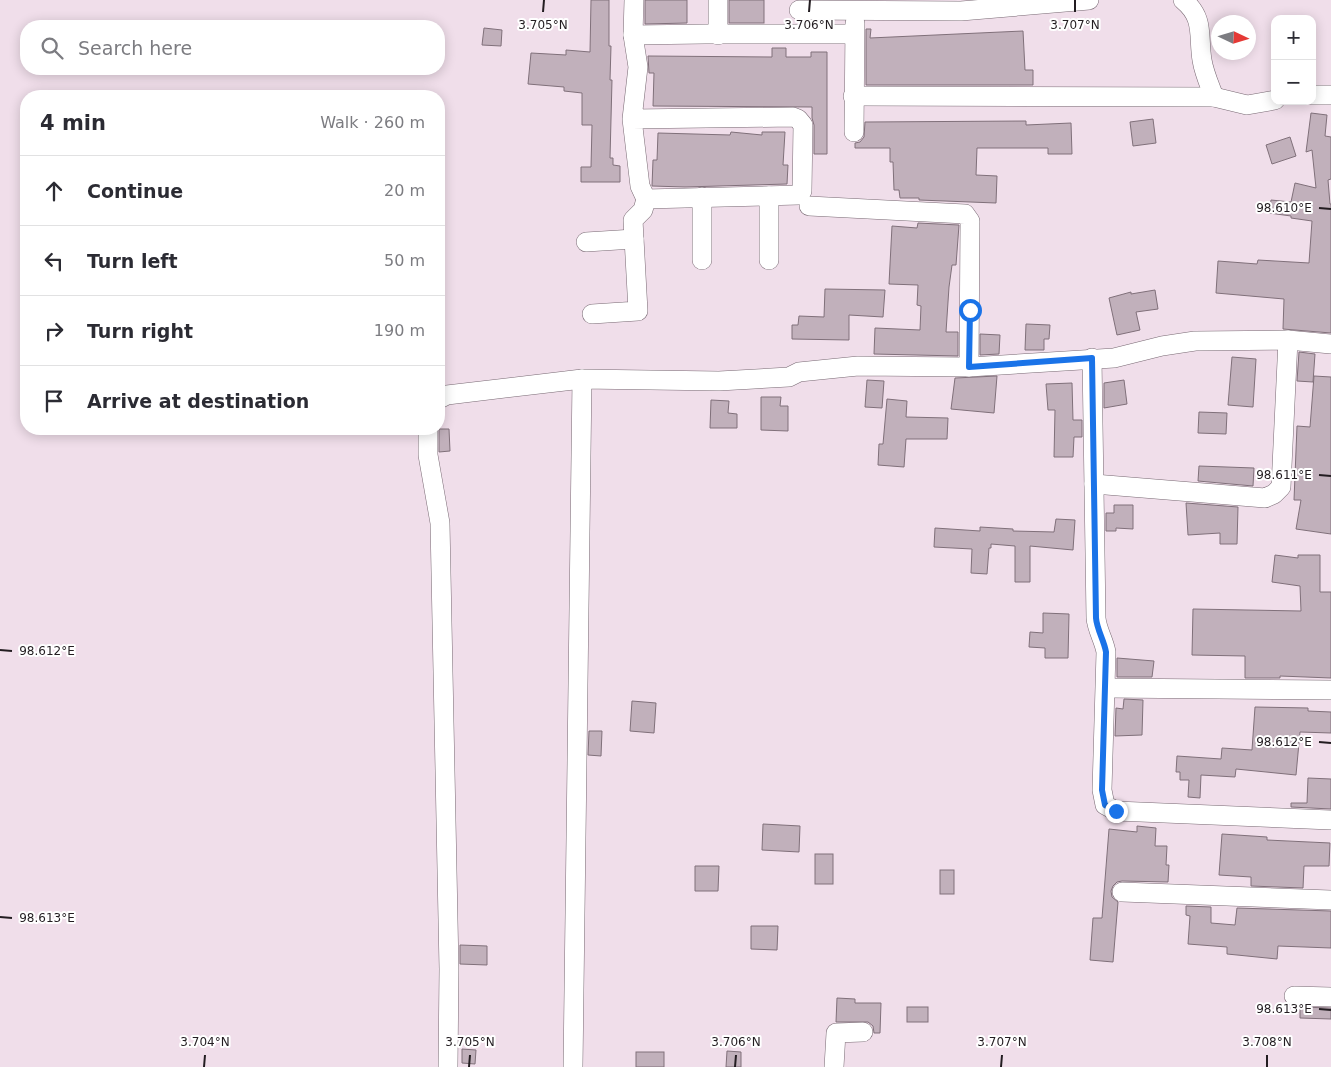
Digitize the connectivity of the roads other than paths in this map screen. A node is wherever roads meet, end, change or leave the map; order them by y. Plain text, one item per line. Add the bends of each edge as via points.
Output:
1 (634, 0) edge
2 (718, 0) edge
3 (1089, 0) edge
4 (1183, 0) edge
5 (1060, 2) edge
6 (800, 5) edge
7 (878, 5) edge
8 (966, 5) edge
9 (856, 9) junction
10 (800, 34) junction
11 (854, 34) junction
12 (718, 35) junction
13 (633, 36) junction
14 (1331, 95) edge
15 (854, 96) junction
16 (1316, 96) edge
17 (1214, 97) junction
18 (1271, 101) edge
19 (632, 119) junction
20 (854, 132) dead end
21 (769, 196) junction
22 (702, 197) junction
23 (646, 199) junction
24 (809, 206) dead end
25 (634, 239) junction
26 (586, 242) dead end
27 (702, 260) dead end
28 (769, 260) dead end
29 (592, 314) dead end
30 (1288, 340) junction
31 (1331, 344) edge
32 (1092, 358) junction
33 (969, 367) junction
34 (582, 379) junction
35 (445, 396) edge
36 (428, 435) edge
37 (1094, 484) junction
38 (1106, 688) junction
39 (1331, 690) edge
40 (1331, 820) edge
41 (1122, 892) dead end
42 (1331, 900) edge
43 (1294, 996) dead end
44 (1331, 997) edge
45 (864, 1032) dead end
46 (448, 1067) edge
47 (573, 1067) edge
48 (834, 1067) edge

1 - 13 street
2 - 12 street
3 - 5 street
4 - 17 street via 1196,13 1201,31 1202,61
5 - 8 street
6 - 9 street
6 - 10 street
7 - 8 street
7 - 9 street
9 - 11 street
10 - 11 street
10 - 12 street
11 - 15 street
12 - 13 street
13 - 19 street via 638,67
14 - 16 street
15 - 17 street
15 - 20 street
17 - 18 street via 1247,105
19 - 21 street via 798,119 803,125 802,192 799,195
19 - 23 street via 640,186
21 - 22 street
21 - 28 street
22 - 23 street
22 - 27 street
23 - 25 street via 633,220
24 - 33 street via 965,214 970,221
25 - 26 street
25 - 29 street via 638,311
30 - 31 street
30 - 32 street via 1194,341 1114,358
30 - 37 street via 1281,486 1274,494 1265,498
32 - 33 street
32 - 37 street
33 - 34 street via 858,366 799,372 789,377 719,380
34 - 35 street
34 - 47 street
36 - 46 street via 428,455 440,523
37 - 38 street via 1096,626 1106,652
38 - 39 street
38 - 40 street via 1102,790 1105,805 1116,811
41 - 42 street
43 - 44 street
45 - 48 street via 836,1033

